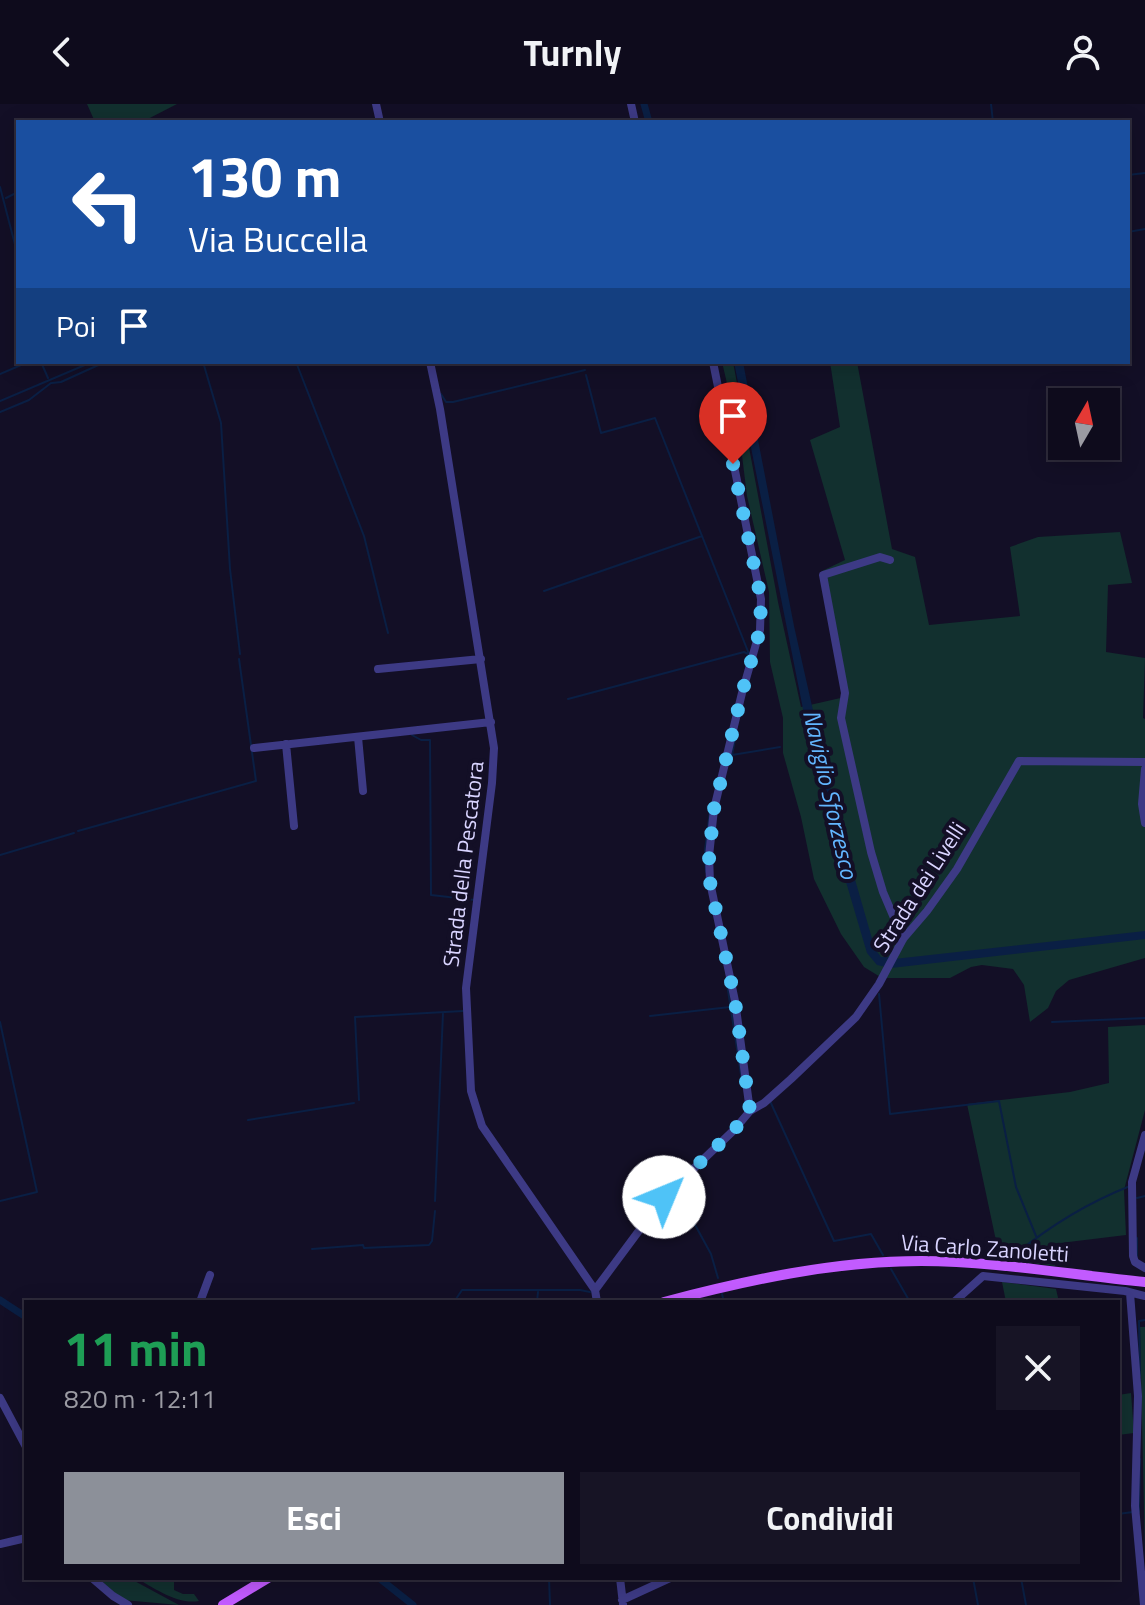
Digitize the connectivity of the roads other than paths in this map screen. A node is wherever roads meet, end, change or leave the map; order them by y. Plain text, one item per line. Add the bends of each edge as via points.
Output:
1 (430, 364) edge
2 (713, 364) edge
3 (890, 560) dead end
4 (481, 659) junction
5 (378, 669) dead end
6 (491, 722) junction
7 (358, 737) junction
8 (286, 744) junction
9 (254, 748) dead end
10 (1145, 762) edge
11 (1145, 769) edge
12 (363, 791) dead end
13 (1145, 823) edge
14 (294, 826) dead end
15 (903, 939) junction
16 (750, 1111) junction
17 (1145, 1135) edge
18 (1145, 1268) edge
19 (210, 1275) dead end
20 (1145, 1282) edge
21 (595, 1290) junction
22 (1130, 1293) junction
23 (1145, 1296) edge
24 (201, 1300) edge
25 (597, 1300) edge
26 (683, 1300) edge
27 (956, 1300) edge
28 (1145, 1316) edge
29 (1134, 1317) junction
30 (0, 1398) edge
31 (24, 1443) edge
32 (24, 1538) edge
33 (0, 1544) edge
34 (94, 1580) edge
35 (265, 1580) edge
36 (620, 1580) edge
37 (666, 1580) edge
38 (115, 1601) edge
39 (622, 1603) edge
40 (128, 1605) edge
41 (223, 1605) edge
42 (1144, 1605) edge

1 - 4 street, Strada della Pescatora
2 - 16 street via 761,599 760,630 714,809 709,856
3 - 15 street via 880,557 823,575 845,693 841,718 871,852
4 - 5 street
4 - 6 street, Strada della Pescatora
6 - 7 street
6 - 21 street, Strada della Pescatora via 492,783 466,988 471,1091 482,1126
7 - 8 street
7 - 12 street
8 - 9 street
8 - 14 street
10 - 15 street, Strada dei Livelli via 1019,761 957,869
11 - 13 street
15 - 16 street, Strada dei Livelli via 856,1017
16 - 21 street, Strada dei Livelli via 664,1197
17 - 18 street via 1132,1186 1133,1256
19 - 24 street
20 - 26 main road, Via Carlo Zanoletti via 957,1262 889,1262 784,1273
21 - 25 street
22 - 23 street
22 - 27 street via 983,1276
22 - 29 street
28 - 29 street
29 - 42 street via 1136,1512
30 - 31 street
32 - 33 street
34 - 38 street
35 - 41 main road
36 - 39 street
37 - 39 street
38 - 40 street

